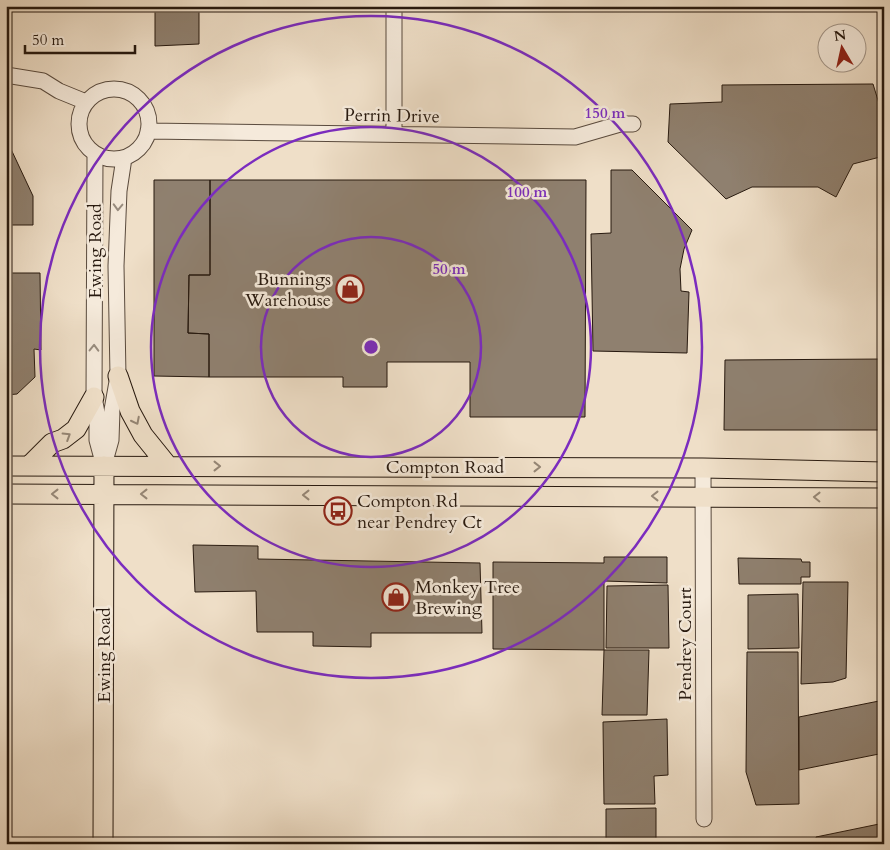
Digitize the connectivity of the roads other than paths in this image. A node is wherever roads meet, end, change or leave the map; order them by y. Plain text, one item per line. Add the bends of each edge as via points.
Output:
1 (394, 6) edge
2 (6, 76) edge
3 (86, 102) junction
4 (633, 124) dead end
5 (148, 131) junction
6 (394, 134) junction
7 (95, 155) junction
8 (124, 158) junction
9 (118, 376) junction
10 (94, 397) junction
11 (6, 466) edge
12 (29, 466) junction
13 (104, 466) junction
14 (168, 466) junction
15 (704, 468) junction
16 (884, 472) edge
17 (6, 494) edge
18 (104, 494) junction
19 (704, 497) junction
20 (884, 498) edge
21 (704, 819) dead end
22 (103, 844) edge

1 - 6 street
2 - 3 street via 43,82
3 - 5 street via 105,90 128,92 144,106 149,121
3 - 7 street via 78,127 85,146
4 - 6 street, Perrin Drive via 620,124 575,137
5 - 6 street, Perrin Drive
5 - 8 street via 139,149
7 - 8 street via 114,160
10 -> 7 street, Ewing Road
8 -> 9 street, Ewing Road via 119,191 116,266
9 - 13 street, Ewing Road via 111,440
9 -> 14 main road via 130,411 143,435
12 -> 10 main road via 52,443 76,429
10 - 13 street, Ewing Road
11 - 12 main road, Compton Road
12 - 13 main road, Compton Road
13 - 14 main road, Compton Road
13 - 18 main road, Ewing Road
14 -> 15 main road, Compton Road
15 - 16 main road, Compton Road
15 - 19 street, Pendrey Court
18 -> 17 main road, Compton Road
19 -> 18 main road, Compton Road
18 - 22 main road, Ewing Road
20 -> 19 main road, Compton Road
19 - 21 street, Pendrey Court

